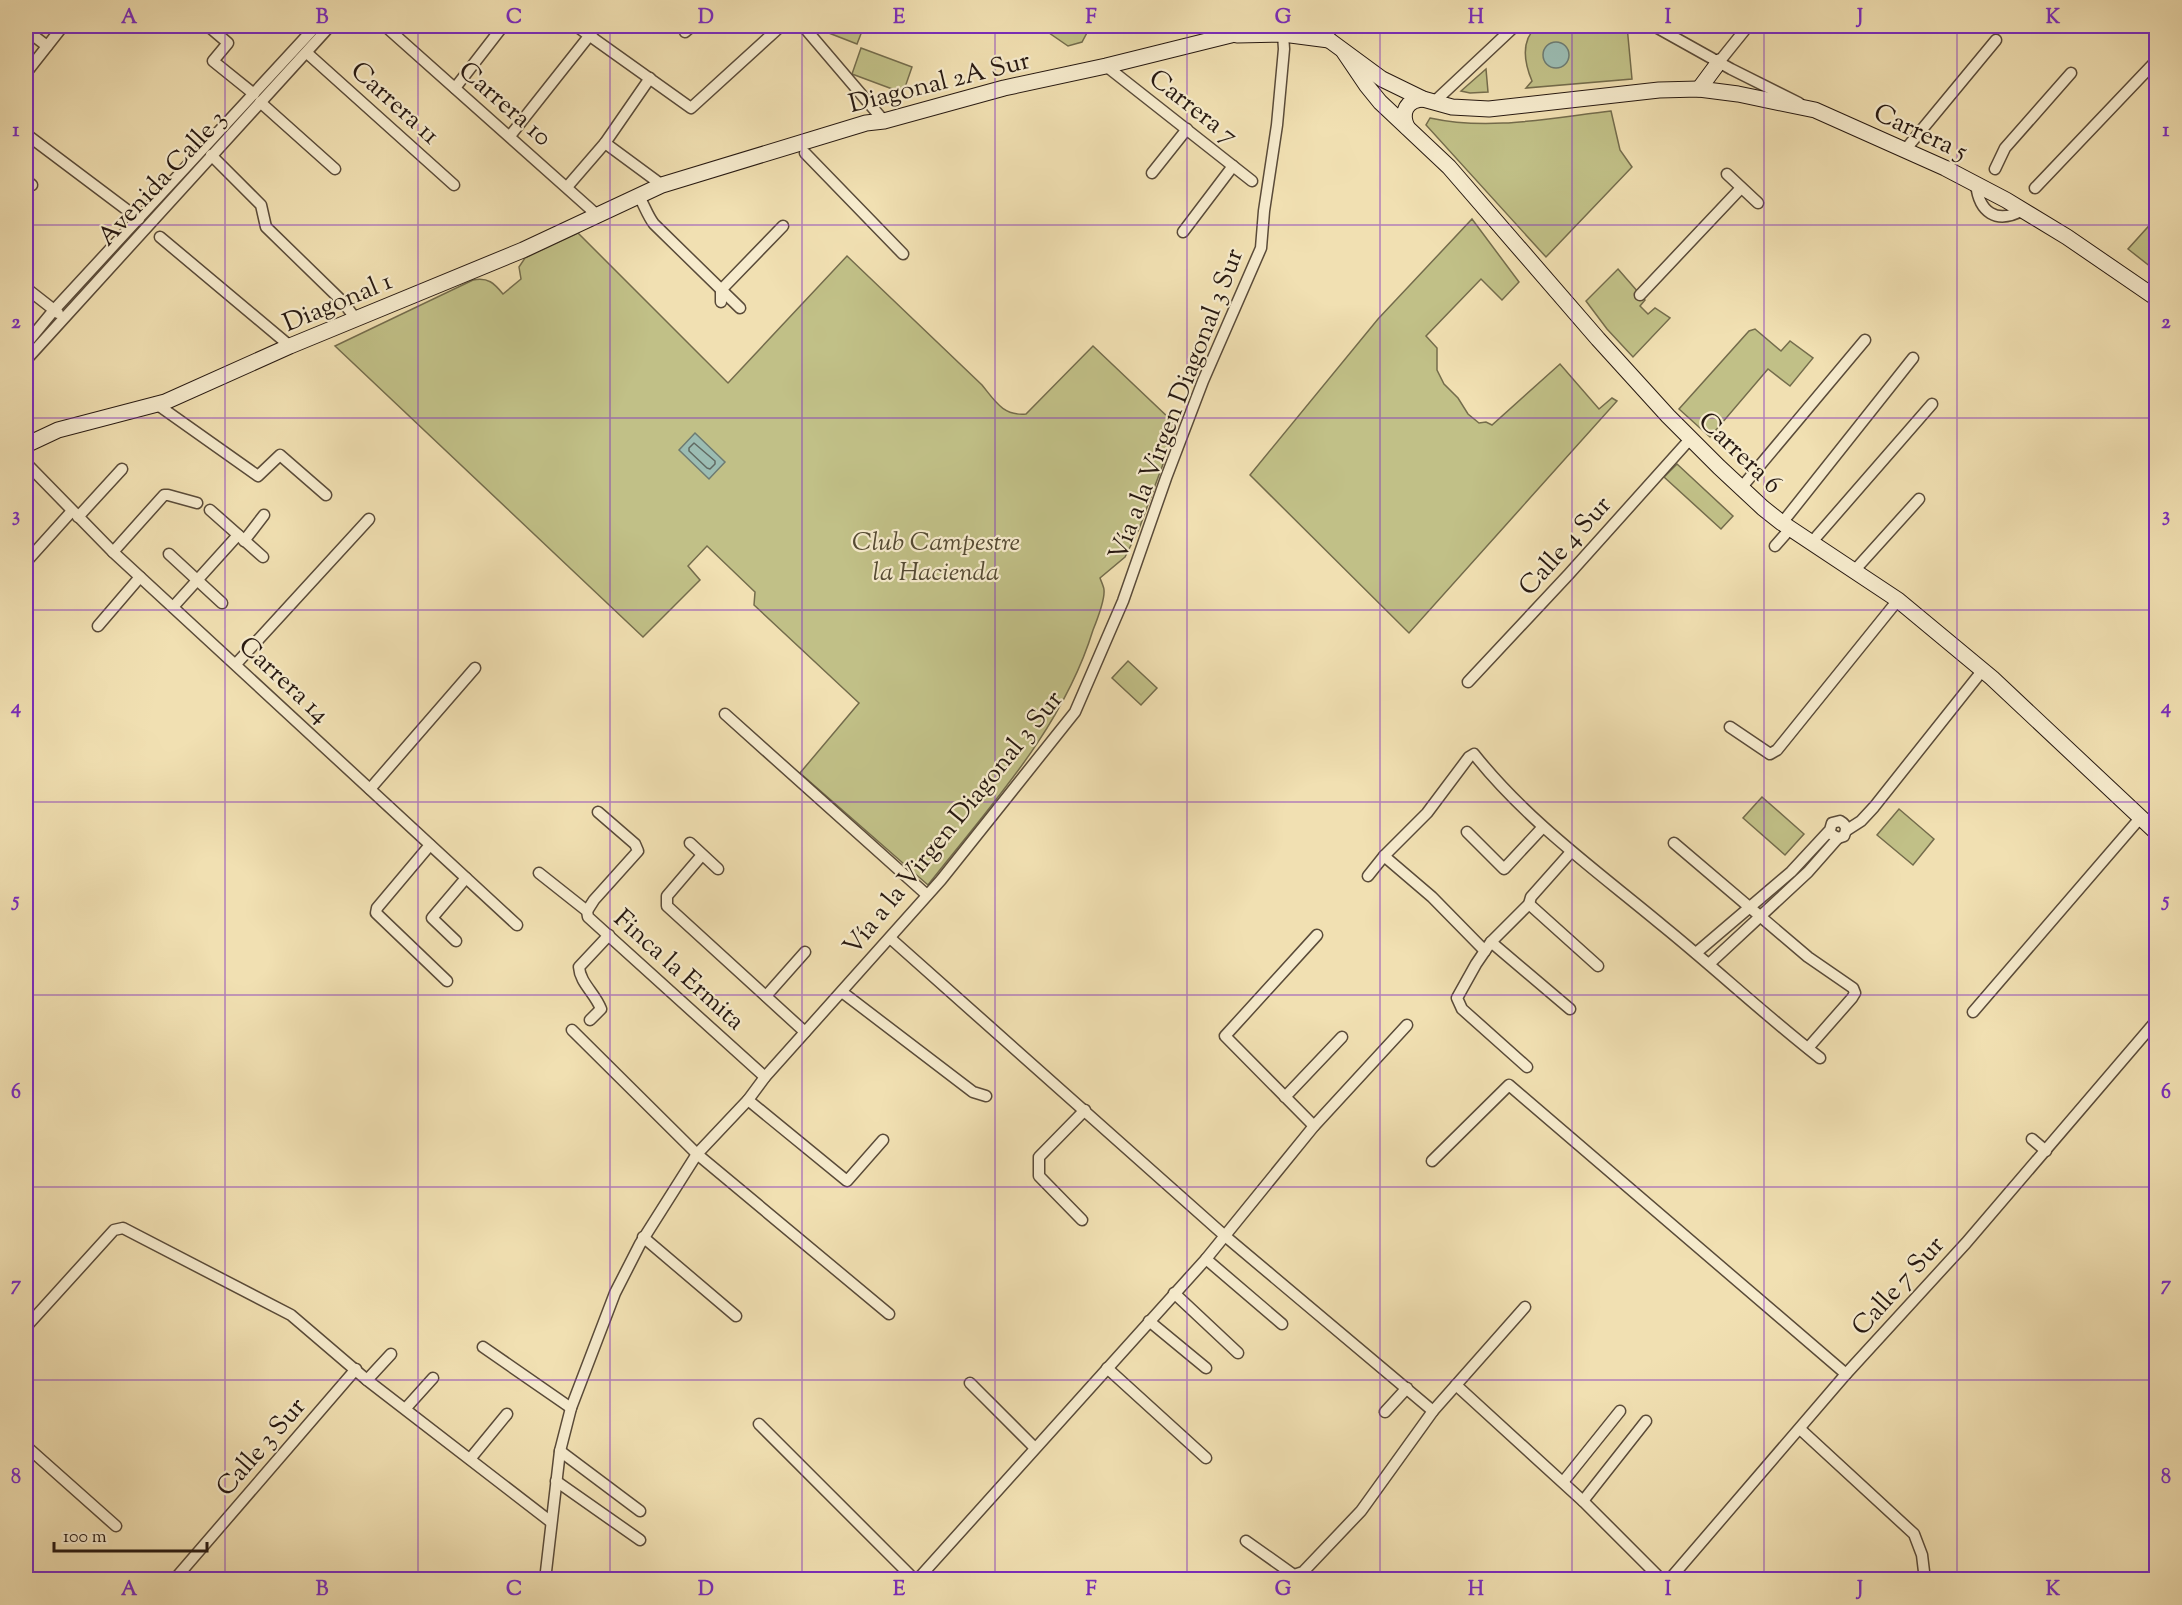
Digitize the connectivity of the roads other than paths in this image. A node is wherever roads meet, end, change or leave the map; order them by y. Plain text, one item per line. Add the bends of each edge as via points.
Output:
1 (63, 26) edge
2 (208, 26) edge
3 (316, 26) edge
4 (330, 26) edge
5 (385, 26) edge
6 (502, 26) edge
7 (576, 26) edge
8 (597, 26) edge
9 (781, 26) edge
10 (803, 26) edge
11 (1250, 26) edge
12 (1315, 26) edge
13 (1515, 26) edge
14 (1654, 26) edge
15 (1748, 26) edge
16 (26, 30) edge
17 (1282, 30) edge
18 (590, 35) junction
19 (1231, 35) junction
20 (1329, 40) junction
21 (1996, 40) dead end
22 (47, 46) junction
23 (1344, 52) junction
24 (307, 53) junction
25 (2157, 62) edge
26 (1719, 63) junction
27 (1107, 66) junction
28 (26, 73) edge
29 (2071, 74) dead end
30 (650, 78) junction
31 (454, 88) junction
32 (1699, 89) junction
33 (257, 98) junction
34 (1428, 101) junction
35 (1815, 110) junction
36 (884, 121) junction
37 (1407, 127) junction
38 (1186, 129) junction
39 (26, 134) edge
40 (510, 136) junction
41 (605, 143) junction
42 (1905, 150) junction
43 (805, 153) dead end
44 (212, 155) junction
45 (1233, 166) junction
46 (335, 169) dead end
47 (1995, 169) dead end
48 (1152, 173) dead end
49 (1727, 174) dead end
50 (1252, 181) dead end
51 (454, 185) dead end
52 (662, 185) junction
53 (567, 187) junction
54 (1741, 188) junction
55 (2035, 188) dead end
56 (638, 195) junction
57 (1758, 203) dead end
58 (596, 214) junction
59 (139, 219) junction
60 (783, 226) dead end
61 (1184, 232) dead end
62 (160, 237) dead end
63 (903, 254) dead end
64 (26, 288) edge
65 (721, 290) junction
66 (1640, 295) dead end
67 (2157, 298) edge
68 (721, 302) dead end
69 (740, 308) dead end
70 (58, 314) junction
71 (356, 319) junction
72 (1865, 340) dead end
73 (26, 344) edge
74 (290, 346) junction
75 (1913, 358) dead end
76 (26, 360) edge
77 (155, 403) junction
78 (1932, 404) dead end
79 (1691, 438) junction
80 (26, 445) edge
81 (26, 463) edge
82 (122, 469) dead end
83 (1741, 488) junction
84 (326, 495) dead end
85 (1918, 499) dead end
86 (197, 503) dead end
87 (210, 510) dead end
88 (75, 514) junction
89 (264, 515) dead end
90 (369, 519) dead end
91 (1786, 526) junction
92 (241, 538) junction
93 (1811, 543) junction
94 (1775, 546) dead end
95 (113, 552) junction
96 (169, 554) dead end
97 (262, 557) dead end
98 (26, 562) edge
99 (1854, 571) junction
100 (140, 577) junction
101 (196, 579) junction
102 (1898, 600) junction
103 (222, 603) dead end
104 (173, 607) junction
105 (98, 626) dead end
106 (236, 664) junction
107 (475, 668) dead end
108 (1983, 670) junction
109 (1468, 682) dead end
110 (725, 714) dead end
111 (1730, 727) dead end
112 (370, 789) junction
113 (598, 812) dead end
114 (2141, 817) junction
115 (1543, 827) junction
116 (1830, 830) junction
117 (1847, 830) junction
118 (1467, 832) dead end
119 (2157, 832) edge
120 (1838, 838) junction
121 (690, 843) dead end
122 (1674, 843) dead end
123 (430, 845) junction
124 (1810, 850) junction
125 (1571, 852) junction
126 (702, 855) junction
127 (1384, 856) junction
128 (1819, 859) junction
129 (718, 869) dead end
130 (539, 873) dead end
131 (1368, 876) dead end
132 (466, 878) junction
133 (1777, 893) junction
134 (927, 895) junction
135 (1529, 904) junction
136 (1749, 907) junction
137 (587, 911) junction
138 (1760, 916) junction
139 (517, 925) dead end
140 (1317, 934) dead end
141 (609, 935) junction
142 (890, 938) junction
143 (456, 941) dead end
144 (1710, 943) junction
145 (1488, 947) junction
146 (805, 952) dead end
147 (1696, 953) junction
148 (1721, 953) junction
149 (1708, 964) junction
150 (1598, 966) dead end
151 (447, 981) dead end
152 (842, 992) junction
153 (766, 996) junction
154 (1570, 1009) dead end
155 (1973, 1012) dead end
156 (591, 1020) dead end
157 (2157, 1021) edge
158 (1407, 1025) dead end
159 (572, 1030) dead end
160 (805, 1032) junction
161 (1342, 1037) dead end
162 (1808, 1048) junction
163 (1820, 1058) dead end
164 (1527, 1066) dead end
165 (765, 1077) junction
166 (986, 1096) dead end
167 (1285, 1098) junction
168 (748, 1100) junction
169 (1085, 1110) junction
170 (1314, 1126) junction
171 (2032, 1139) dead end
172 (883, 1140) dead end
173 (2046, 1151) junction
174 (697, 1154) junction
175 (1432, 1161) dead end
176 (1082, 1220) dead end
177 (1225, 1236) junction
178 (644, 1238) junction
179 (1206, 1258) junction
180 (1174, 1293) junction
181 (1525, 1307) dead end
182 (889, 1314) dead end
183 (736, 1316) dead end
184 (1149, 1321) junction
185 (1282, 1324) dead end
186 (26, 1327) edge
187 (483, 1347) dead end
188 (1238, 1353) dead end
189 (391, 1354) dead end
190 (1107, 1368) junction
191 (1206, 1368) dead end
192 (356, 1369) junction
193 (1846, 1374) junction
194 (433, 1378) dead end
195 (367, 1380) junction
196 (970, 1383) dead end
197 (1456, 1384) junction
198 (1407, 1388) junction
199 (406, 1408) junction
200 (571, 1408) junction
201 (1433, 1411) junction
202 (1620, 1411) dead end
203 (1385, 1413) dead end
204 (507, 1414) dead end
205 (1646, 1421) dead end
206 (759, 1424) dead end
207 (1800, 1429) junction
208 (26, 1446) edge
209 (1035, 1448) junction
210 (560, 1450) junction
211 (1206, 1458) dead end
212 (470, 1459) junction
213 (556, 1481) junction
214 (1563, 1482) junction
215 (1583, 1501) junction
216 (640, 1510) dead end
217 (551, 1522) junction
218 (116, 1526) dead end
219 (640, 1540) dead end
220 (1246, 1541) dead end
221 (174, 1580) edge
222 (545, 1580) edge
223 (916, 1580) edge
224 (1662, 1580) edge
225 (1669, 1580) edge
226 (1925, 1580) edge

1 - 22 street
2 - 33 street via 228,42 213,61
3 - 33 street, Avenida Calle 3
4 - 24 street, Avenida Calle 3
5 - 31 street, Carrera 10
6 - 31 street
7 - 18 street
8 - 18 street
9 - 30 street via 691,108
10 - 36 street
11 - 19 main road
12 - 20 main road, Carrera 6
13 - 34 street
14 - 26 street, Carrera 5
15 - 26 street
16 - 22 street
17 - 19 main road
17 - 20 main road
17 - 134 street, Vía a la Virgen Diagonal 3 Sur via 1277,125 1261,248 1203,381 1123,601 1075,712
18 - 30 street
18 - 40 street
19 - 27 main road, Diagonal 2A Sur
20 - 23 main road, Carrera 6
21 - 42 street
22 - 28 street
23 - 34 main road, Carrera 6 via 1382,79
23 - 37 main road, Carrera 6 via 1367,86
24 - 33 street, Avenida Calle 3
24 - 51 street, Carrera 11
25 - 55 street
26 - 32 main road
26 - 35 street, Carrera 5
27 - 36 main road, Diagonal 2A Sur via 1004,88
27 - 38 street, Carrera 7
29 - 47 street via 2006,148
30 - 41 street
31 - 40 street, Carrera 10
32 - 34 main road, Carrera 6 via 1490,109
32 - 35 main road, Carrera 6
33 - 44 street, Avenida Calle 3
33 - 46 street
33 - 59 street, Avenida Calle 3
34 - 37 main road via 1410,102 1404,121
35 - 42 main road, Carrera 5
36 - 52 main road, Diagonal 2A Sur via 866,123
37 - 79 main road, Carrera 6 via 1449,167 1598,339
38 - 45 street, Carrera 7
38 - 48 street
39 - 59 street via 95,180
40 - 53 street, Carrera 10
41 - 52 street
41 - 53 street
42 - 67 main road, Carrera 5 via 2023,210
43 - 63 street
44 - 70 street, Avenida Calle 3
44 - 71 street via 261,205 266,227
45 - 50 street, Carrera 7
45 - 61 street
49 - 54 street
52 - 56 main road, Diagonal 1
53 - 58 street, Carrera 10
54 - 57 street
54 - 66 street
56 - 58 main road, Diagonal 1
56 - 65 street via 654,224
58 - 71 main road, Diagonal 1 via 523,250
59 - 70 street, Avenida Calle 3
60 - 65 street
62 - 74 street
64 - 70 street
65 - 68 street
65 - 69 street
70 - 73 street, Avenida Calle 3
70 - 76 street, Avenida Calle 3
71 - 74 main road, Diagonal 1
72 - 83 street
74 - 77 main road, Diagonal 1
75 - 91 street
77 - 80 main road, Diagonal 1 via 58,430
77 - 84 street via 258,476 280,454
78 - 93 street
79 - 83 main road, Carrera 6
79 - 109 street, Calle 4 Sur
81 - 88 street, Carrera 14
82 - 88 street
83 - 91 main road, Carrera 6
85 - 99 street
86 - 95 street via 164,495
87 - 92 street
88 - 95 street, Carrera 14
88 - 98 street
89 - 92 street
90 - 106 street
91 - 93 main road, Carrera 6
91 - 94 street
92 - 97 street
92 - 101 street
93 - 99 main road, Carrera 6
95 - 100 street, Carrera 14
96 - 101 street
99 - 102 main road, Carrera 6
100 - 104 street, Carrera 14
100 - 105 street
101 - 103 street
101 - 104 street
102 - 108 main road, Carrera 6
102 - 111 street via 1777,750 1770,754
104 - 106 street, Carrera 14
106 - 112 street, Carrera 14
107 - 112 street
108 - 114 main road, Carrera 6
108 - 117 street via 1874,807
110 - 134 street
112 - 123 street, Carrera 14
113 - 137 street, Finca la Ermita via 638,851
114 - 119 main road, Carrera 6
114 - 155 street
115 - 118 street via 1504,869
115 - 125 street
115 - 127 street via 1497,784 1474,754 1427,813
116 - 117 street via 1832,824 1840,821
116 - 120 street
116 - 124 street
117 - 120 street
120 - 128 street
121 - 126 street
122 - 136 street
123 - 132 street, Carrera 14
123 - 151 street via 376,913
124 - 128 street
124 - 133 street
125 - 135 street
125 - 147 street
126 - 129 street
126 - 153 street via 667,896 667,906
127 - 131 street
127 - 145 street
128 - 133 street
130 - 137 street
132 - 139 street, Carrera 14
132 - 143 street via 432,918
133 - 136 street
133 - 138 street
134 - 142 street, Vía a la Virgen Diagonal 3 Sur
135 - 145 street
135 - 150 street
136 - 138 street
136 - 144 street
137 - 141 street, Finca la Ermita
138 - 148 street
138 - 162 street via 1855,993
140 - 167 street via 1225,1036
141 - 156 street via 579,967 579,976 601,1009
141 - 165 street, Finca la Ermita
142 - 152 street, Vía a la Virgen Diagonal 3 Sur
142 - 169 street
144 - 147 street
144 - 148 street
145 - 154 street
145 - 164 street via 1457,998 1462,1009
146 - 153 street
147 - 149 street
148 - 149 street
149 - 162 street
152 - 160 street, Vía a la Virgen Diagonal 3 Sur
152 - 166 street via 973,1092
153 - 160 street
157 - 173 street, Calle 7 Sur
158 - 170 street
159 - 174 street
160 - 165 street, Vía a la Virgen Diagonal 3 Sur
161 - 167 street
162 - 163 street
165 - 168 street, Vía a la Virgen Diagonal 3 Sur
167 - 170 street
168 - 172 street via 847,1181
168 - 174 street, Vía a la Virgen Diagonal 3 Sur
169 - 176 street via 1039,1157 1039,1176
169 - 177 street
170 - 177 street
171 - 173 street
173 - 193 street, Calle 7 Sur
174 - 178 street, Vía a la Virgen Diagonal 3 Sur
174 - 182 street
175 - 193 street via 1509,1085
177 - 179 street
177 - 198 street
178 - 183 street
178 - 200 street, Vía a la Virgen Diagonal 3 Sur via 615,1293
179 - 180 street
179 - 185 street
180 - 184 street
180 - 188 street
181 - 197 street
184 - 190 street
184 - 191 street
186 - 192 street via 114,1230 123,1228 291,1315
187 - 200 street
189 - 195 street
190 - 209 street
190 - 211 street
192 - 195 street
192 - 221 street, Calle 3 Sur
193 - 207 street, Calle 7 Sur
194 - 199 street
195 - 199 street
196 - 209 street
197 - 201 street
197 - 214 street
198 - 201 street
198 - 203 street
199 - 212 street
200 - 210 street, Vía a la Virgen Diagonal 3 Sur
201 - 220 street via 1361,1511 1303,1572 1294,1575
202 - 214 street
204 - 212 street
205 - 215 street
206 - 223 street
207 - 225 street, Calle 7 Sur
207 - 226 street via 1914,1534
208 - 218 street
209 - 223 street
210 - 213 street, Vía a la Virgen Diagonal 3 Sur
210 - 216 street
212 - 217 street
213 - 217 street, Vía a la Virgen Diagonal 3 Sur
213 - 219 street
214 - 215 street
215 - 224 street
217 - 222 street, Vía a la Virgen Diagonal 3 Sur

